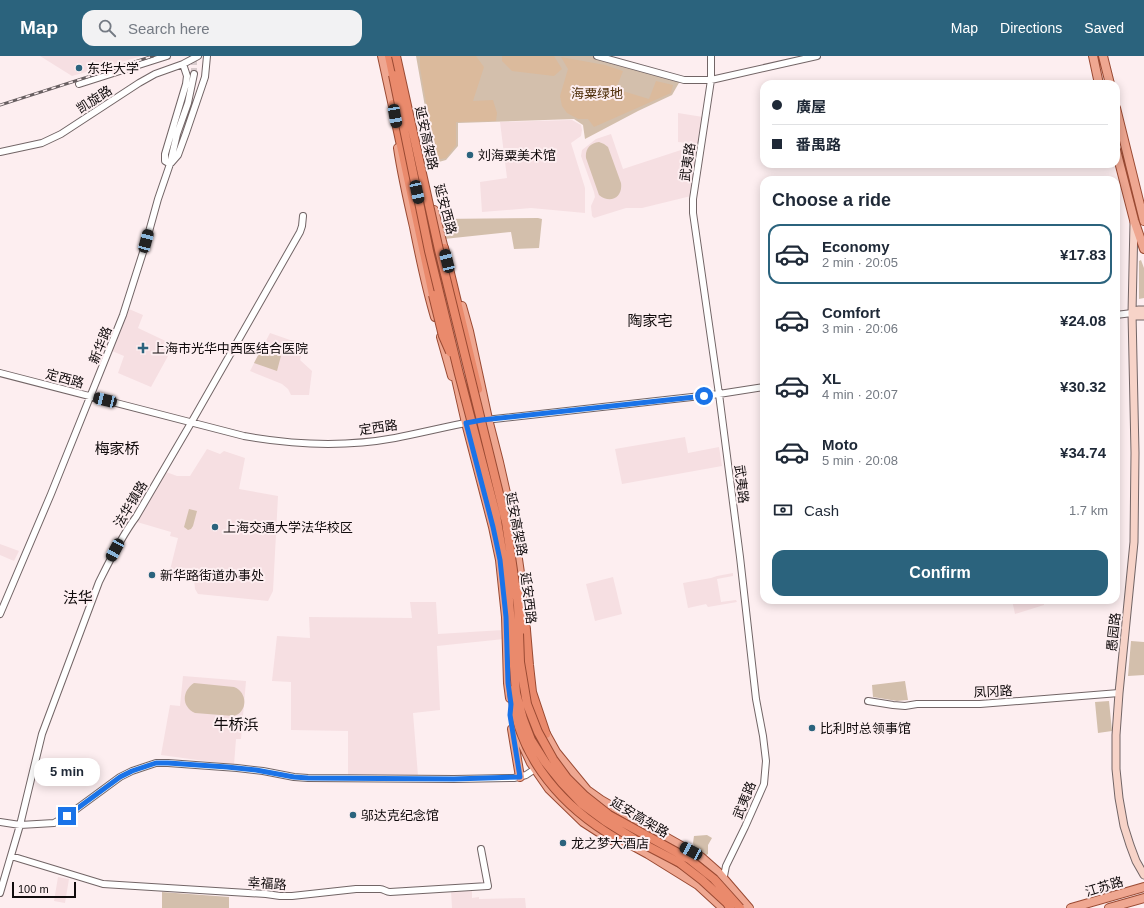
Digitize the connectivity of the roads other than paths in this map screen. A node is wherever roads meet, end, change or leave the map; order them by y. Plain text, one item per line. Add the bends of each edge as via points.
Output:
1 (167, 56) edge
2 (198, 56) edge
3 (207, 56) edge
4 (382, 56) edge
5 (389, 56) edge
6 (397, 56) edge
7 (597, 56) edge
8 (711, 56) edge
9 (817, 56) edge
10 (1093, 56) edge
11 (1104, 56) edge
12 (183, 64) junction
13 (194, 74) tunnel mouth
14 (402, 78) junction
15 (711, 80) junction
16 (1098, 80) edge
17 (1109, 80) edge
18 (387, 81) junction
19 (79, 84) dead end
20 (393, 104) junction
21 (1120, 124) edge
22 (0, 152) edge
23 (170, 164) junction
24 (1120, 166) edge
25 (303, 216) dead end
26 (1134, 220) junction
27 (1144, 221) edge
28 (444, 248) junction
29 (1144, 249) edge
30 (1144, 310) edge
31 (1132, 314) junction
32 (1120, 315) edge
33 (1144, 316) edge
34 (0, 373) edge
35 (459, 374) junction
36 (760, 388) edge
37 (719, 394) junction
38 (91, 397) junction
39 (485, 420) junction
40 (192, 423) junction
41 (466, 423) junction
42 (489, 455) junction
43 (505, 489) junction
44 (502, 510) junction
45 (513, 564) junction
46 (0, 614) edge
47 (511, 670) junction
48 (1119, 693) junction
49 (868, 701) dead end
50 (511, 704) junction
51 (546, 734) junction
52 (556, 752) junction
53 (538, 767) junction
54 (520, 777) junction
55 (0, 822) edge
56 (20, 825) junction
57 (626, 842) junction
58 (481, 849) dead end
59 (11, 856) junction
60 (1144, 875) edge
61 (723, 878) junction
62 (1144, 887) edge
63 (0, 893) edge
64 (1144, 898) edge
65 (725, 908) edge
66 (740, 908) edge
67 (749, 908) edge
68 (1071, 908) edge
69 (1109, 908) edge

1 - 19 street
2 - 12 street, 凯旋路
3 - 23 street via 204,77 186,133 178,155
4 - 18 main road, 延安西路
5 - 35 highway, 延安高架路, bridge via 429,251
6 - 14 main road, 延安西路
6 - 42 highway, 延安高架路, bridge via 439,250
7 - 15 street via 684,80
8 - 15 street, 武夷路
9 - 15 street
10 - 16 main road
11 - 17 main road
12 - 22 street, 凯旋路 via 139,83 61,134 42,143
12 - 23 street via 187,76 186,84 165,154 165,161
13 - 23 street, 新华路
14 - 18 main road
14 - 28 main road, 延安西路
15 - 37 street, 武夷路 via 693,213
18 - 20 main road, 延安西路
20 - 35 highway, bridge via 443,336
20 - 41 main road, 延安西路 via 439,289
21 - 27 main road
23 - 38 street, 新华路 via 123,315
24 - 26 main road
25 - 40 street, 法华镇路 via 300,232
26 - 29 main road
26 - 31 main road, 愚园路
28 - 39 main road, 延安西路
28 - 42 highway, bridge via 486,425
30 - 31 main road
31 - 32 street
31 - 33 main road
31 - 48 main road, 愚园路 via 1134,542
34 - 38 street, 定西路
35 - 47 highway, 延安高架路, bridge via 496,515 508,586
36 - 37 street, 定西路
37 - 39 street, 定西路
37 - 61 street, 武夷路 via 756,699 766,761 764,784 726,866
38 - 40 street, 定西路
38 - 46 street, 新华路
39 - 41 street, 定西路
39 - 43 main road
39 - 44 main road, 延安西路
40 - 41 street, 定西路 via 257,439 315,444 369,442
40 - 56 street, 法华镇路 via 125,533 100,582 42,734
41 - 47 main road, 延安西路 via 500,560
42 - 45 highway, 延安高架路, bridge via 506,522
43 - 44 main road
43 - 51 main road via 520,567 535,690
44 - 51 main road, 延安西路 via 518,591 530,704 539,728
45 - 51 highway, bridge via 524,601 532,692
45 - 66 highway, 延安高架路, bridge via 518,605 520,662 527,704 553,760 585,796 609,814 689,859 714,879
47 - 50 main road, 延安西路
47 - 53 main road, 延安西路 via 516,707
47 - 57 highway, bridge via 512,702 517,723 527,750 543,775 558,793 590,822
47 - 65 highway, 延安高架路, bridge via 531,740 562,783 582,804 606,821 680,863 727,903
48 - 49 street, 凤冈路 via 980,704 905,706
48 - 60 main road, 愚园路 via 1116,735 1119,798 1130,845
50 - 53 main road, 延安西路 via 515,728 531,763
50 - 54 main road
51 - 52 main road, 延安西路
52 - 53 street via 548,756
52 - 61 main road, 延安西路 via 586,790 701,857
53 - 54 street
53 - 57 main road, 延安西路 via 549,790 583,822 610,840
54 - 56 street via 308,778 227,767 156,763 120,777 60,821
55 - 56 street
56 - 59 street, 法华镇路
57 - 65 main road, 延安西路 via 698,885
58 - 59 street, 幸福路 via 488,886 390,892 383,889 356,889 285,896 103,884
59 - 63 street, 法华镇路
61 - 65 street, 武夷路
61 - 67 main road, 延安西路
62 - 68 main road, 江苏路
64 - 69 main road, 江苏路

